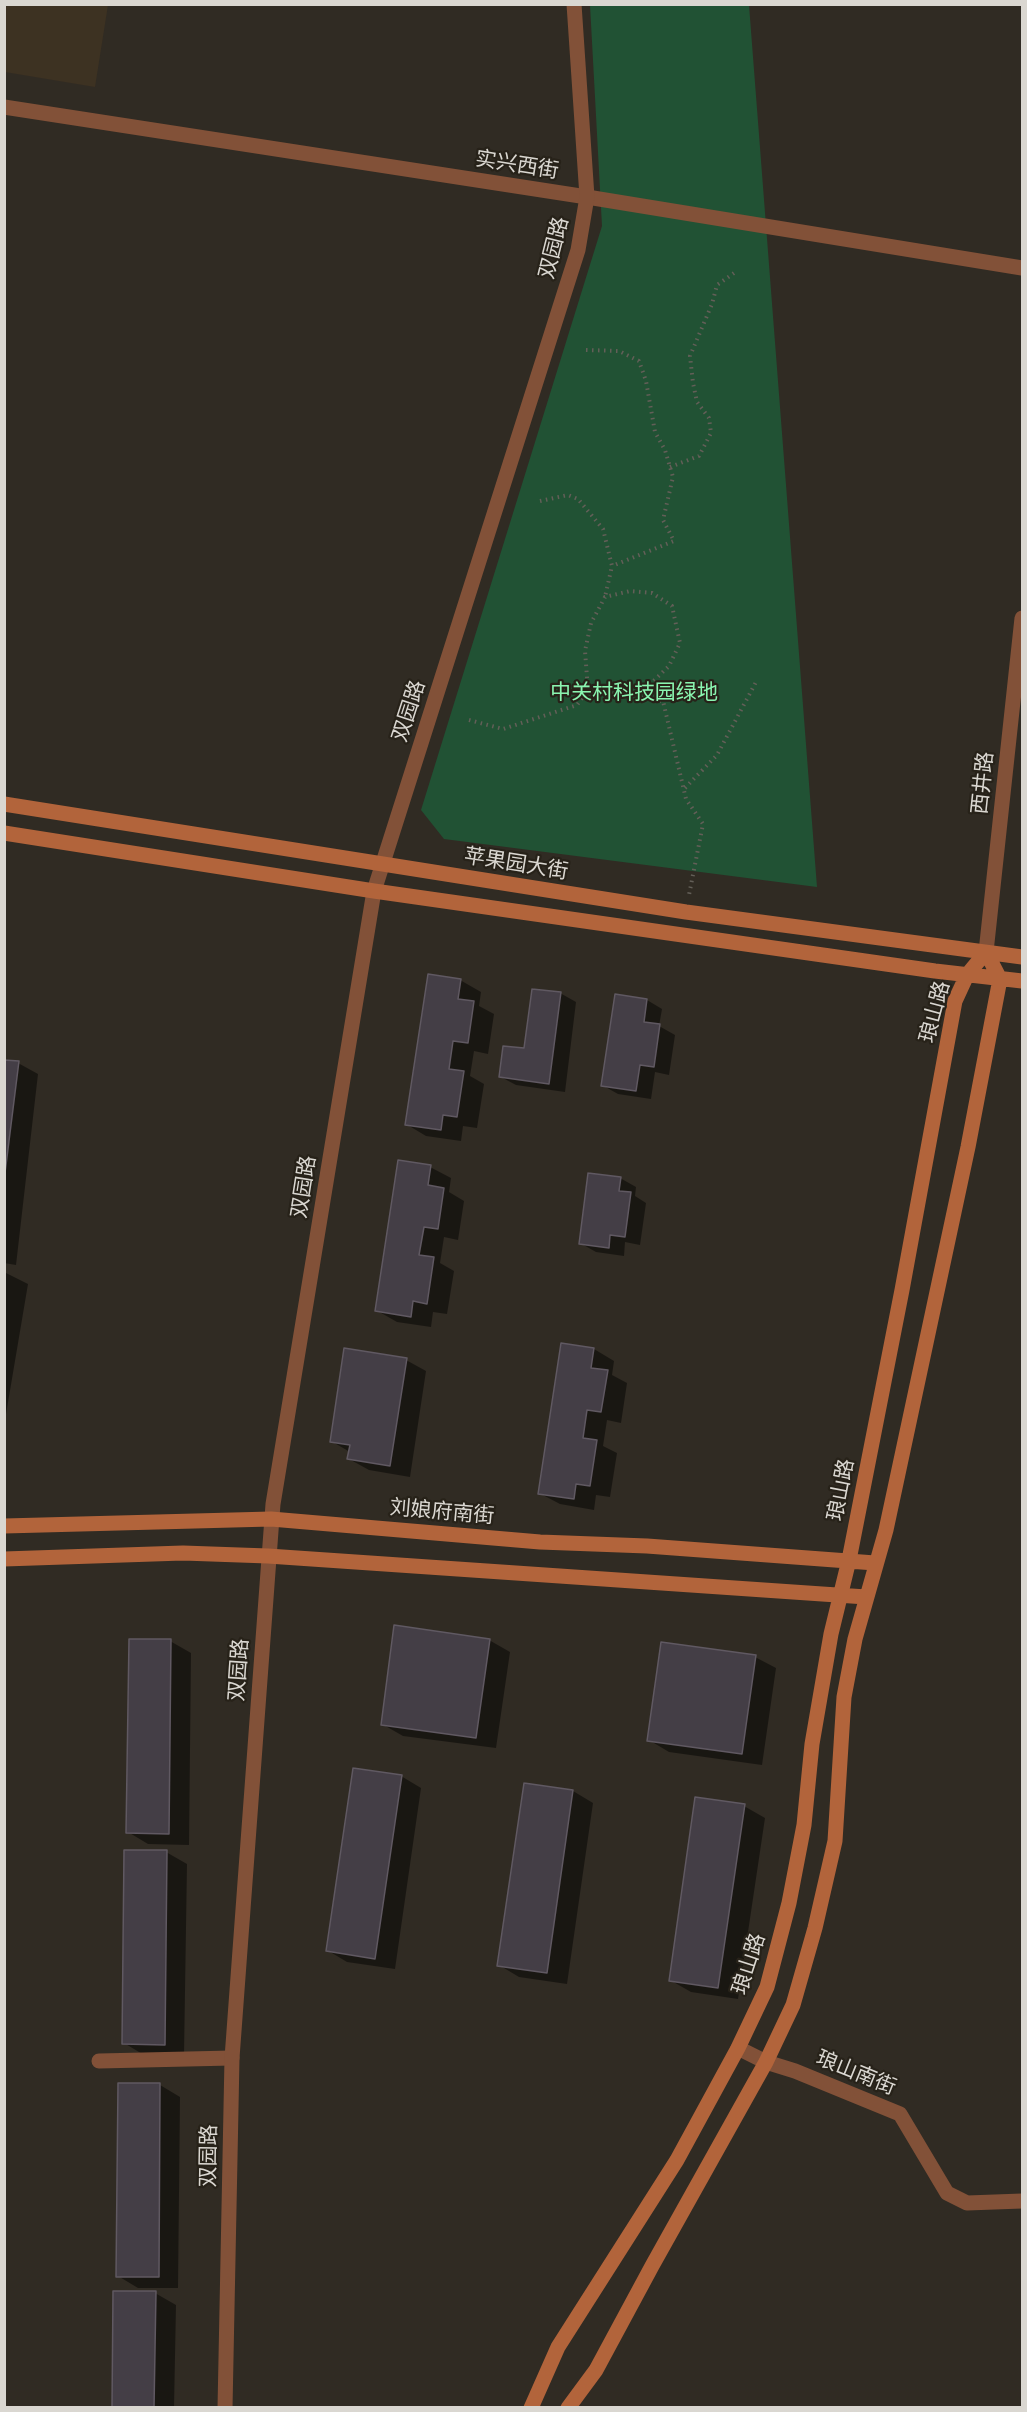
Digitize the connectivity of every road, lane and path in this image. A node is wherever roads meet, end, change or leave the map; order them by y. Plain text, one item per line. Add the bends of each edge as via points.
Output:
1 (574, 4) edge
2 (4, 107) edge
3 (587, 197) junction
4 (1023, 268) edge
5 (737, 271) dead end
6 (586, 350) dead end
7 (670, 467) junction
8 (540, 501) dead end
9 (612, 566) junction
10 (604, 597) junction
11 (1023, 618) edge
12 (756, 682) dead end
13 (588, 690) junction
14 (638, 697) junction
15 (469, 720) dead end
16 (684, 789) junction
17 (4, 804) edge
18 (4, 833) edge
19 (382, 864) junction
20 (374, 891) junction
21 (686, 912) junction
22 (986, 952) junction
23 (1023, 957) edge
24 (967, 975) junction
25 (1000, 979) junction
26 (1023, 981) edge
27 (271, 1519) junction
28 (4, 1526) edge
29 (268, 1556) junction
30 (4, 1559) edge
31 (849, 1560) junction
32 (875, 1563) junction
33 (840, 1594) junction
34 (866, 1598) junction
35 (738, 2048) junction
36 (232, 2058) junction
37 (99, 2061) dead end
38 (766, 2062) junction
39 (1023, 2201) edge
40 (225, 2408) edge
41 (531, 2408) edge
42 (568, 2408) edge

1 - 3 street, 双园路
2 - 3 street, 实兴西街
3 - 4 street, 实兴西街
3 - 19 street, 双园路 via 578,250
5 - 7 path via 717,285 690,356 695,393 709,418 711,433 699,456
6 - 7 path via 619,351 639,360 655,432
7 - 9 path via 673,477 663,520 674,541
8 - 9 path via 568,495 578,499 603,529
9 - 10 path
10 - 13 path via 591,622 585,651
10 - 14 path via 630,591 652,593 672,606 680,643 669,666
11 - 22 street, 西井路
12 - 16 path via 717,755
13 - 14 path
13 - 15 path via 577,705 504,729
14 - 16 path via 663,701
16 - 21 path via 702,824
17 - 19 main road, 苹果园大街
18 - 20 main road
19 - 20 street, 双园路
19 - 21 main road, 苹果园大街
20 - 24 main road
20 - 27 street, 双园路
21 - 22 main road, 苹果园大街
22 - 23 main road, 苹果园大街
22 - 24 main road, 琅山路
22 - 25 main road
24 - 25 main road
24 - 31 main road, 琅山路 via 955,1001
25 - 26 main road
25 - 32 main road via 968,1147
27 - 28 main road, 刘娘府南街
27 - 29 street, 双园路
27 - 31 main road, 刘娘府南街 via 540,1542
29 - 30 main road via 183,1553
29 - 33 main road
29 - 36 street, 双园路
31 - 32 main road, 刘娘府南街
31 - 33 main road, 琅山路
32 - 34 main road
33 - 34 main road
33 - 35 main road, 琅山路 via 814,1733 804,1824 789,1904 767,1987
34 - 38 main road via 844,1697 835,1841 793,2005
35 - 38 street, 琅山南街
35 - 41 main road, 琅山路 via 676,2160 558,2347
36 - 37 street
36 - 40 street, 双园路
38 - 39 street, 琅山南街 via 900,2114 947,2193 967,2203
38 - 42 main road via 596,2370

